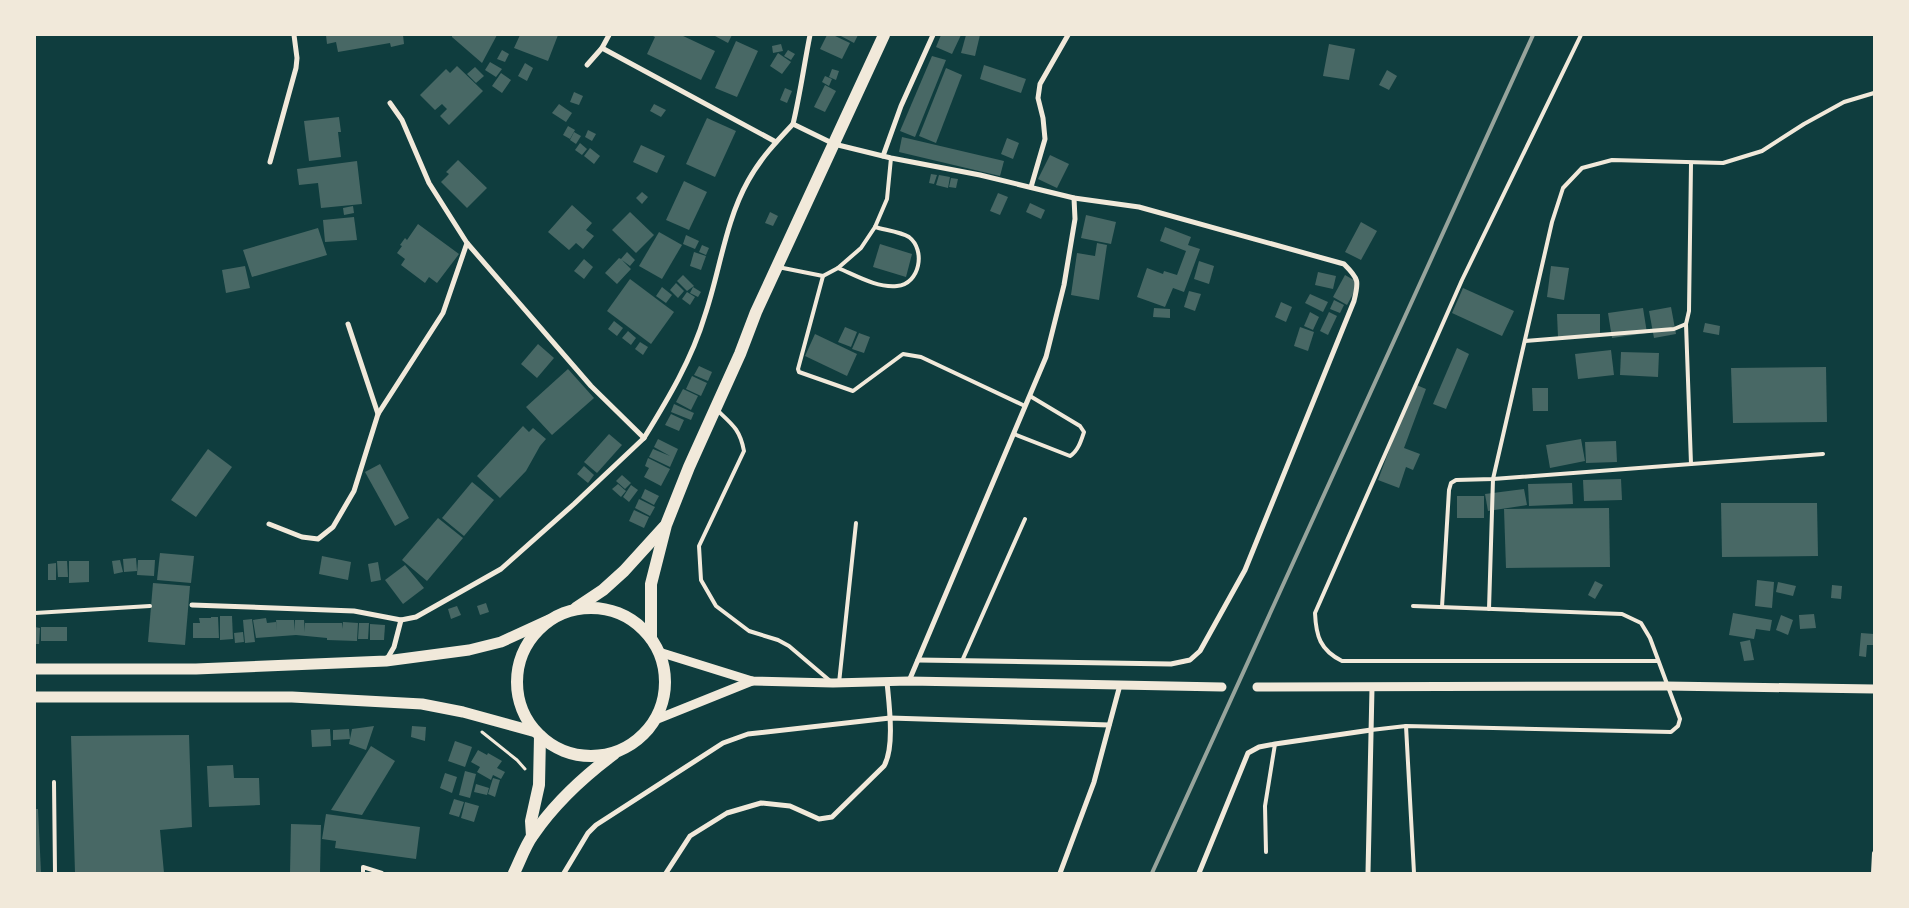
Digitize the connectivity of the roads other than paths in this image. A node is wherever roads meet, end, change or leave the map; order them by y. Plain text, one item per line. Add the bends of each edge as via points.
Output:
1 (294, 35) edge
2 (609, 35) edge
3 (810, 35) edge
4 (884, 35) edge
5 (933, 35) edge
6 (1068, 35) edge
7 (1582, 35) edge
8 (602, 48) junction
9 (587, 65) dead end
10 (1874, 93) edge
11 (390, 103) dead end
12 (793, 124) junction
13 (776, 142) junction
14 (834, 144) junction
15 (883, 156) junction
16 (891, 158) junction
17 (270, 162) dead end
18 (1691, 164) junction
19 (1031, 187) junction
20 (1074, 198) junction
21 (876, 227) junction
22 (467, 243) junction
23 (777, 267) junction
24 (838, 268) junction
25 (823, 276) junction
26 (348, 324) dead end
27 (1686, 324) junction
28 (1525, 341) junction
29 (1030, 396) junction
30 (1025, 406) junction
31 (714, 408) junction
32 (378, 414) junction
33 (1014, 434) junction
34 (644, 438) junction
35 (1823, 454) dead end
36 (1692, 464) junction
37 (1493, 478) junction
38 (1025, 519) dead end
39 (856, 523) dead end
40 (269, 524) dead end
41 (666, 526) junction
42 (150, 606) dead end
43 (192, 606) dead end
44 (1413, 606) dead end
45 (1442, 607) junction
46 (1489, 609) junction
47 (574, 610) junction
48 (35, 614) edge
49 (401, 620) junction
50 (549, 620) junction
51 (651, 638) junction
52 (659, 652) junction
53 (918, 660) junction
54 (962, 660) junction
55 (386, 661) junction
56 (1658, 661) junction
57 (35, 668) edge
58 (752, 681) junction
59 (909, 681) junction
60 (887, 682) junction
61 (836, 683) junction
62 (1120, 685) junction
63 (1666, 686) junction
64 (1222, 687) dead end
65 (1257, 687) dead end
66 (1372, 688) junction
67 (1874, 689) edge
68 (35, 697) edge
69 (890, 718) junction
70 (655, 720) junction
71 (1109, 725) junction
72 (1406, 726) junction
73 (1371, 730) junction
74 (538, 734) junction
75 (1274, 744) junction
76 (618, 751) junction
77 (54, 782) dead end
78 (532, 836) junction
79 (1266, 852) dead end
80 (1874, 853) edge
81 (55, 873) edge
82 (363, 873) edge
83 (382, 873) edge
84 (514, 873) edge
85 (564, 873) edge
86 (666, 873) edge
87 (1060, 873) edge
88 (1199, 873) edge
89 (1368, 873) edge
90 (1414, 873) edge
91 (1873, 873) edge

1 - 17 street via 296,68
2 - 8 street
3 - 12 street
4 - 14 highway
5 - 15 street
6 - 19 street via 1040,84 1038,98 1045,139
7 - 56 lane via 1462,280 1315,613 1316,629 1322,646 1331,656 1342,661
8 - 9 street
8 - 13 street
10 - 18 lane via 1844,102 1762,152 1723,163
11 - 22 street via 402,120 429,183
12 - 13 street
12 - 14 street
13 - 34 street via 747,182 733,216 705,316 688,360
14 - 15 street
14 - 23 highway
15 - 16 street
16 - 19 street
16 - 21 lane via 887,199
18 - 27 lane via 1689,311
18 - 28 lane via 1612,160 1582,168 1563,188
19 - 20 street
20 - 29 street via 1076,219 1064,285 1046,357
20 - 54 street via 1139,206 1344,264 1356,276 1354,302 1245,570 1200,651 1190,660 1171,664
21 - 24 lane via 861,248
21 - 24 lane via 908,237 917,246 920,260 914,277 900,286 879,285
22 - 32 street via 443,313
22 - 34 street via 590,386
23 - 25 lane
23 - 31 highway
24 - 25 lane
25 - 30 lane via 798,368 800,372 853,391 903,354 921,357
26 - 32 street
27 - 28 lane via 1674,329
27 - 36 lane
28 - 37 lane
29 - 30 street
29 - 33 lane via 1080,426 1084,432 1082,439 1070,456
30 - 33 street
31 - 41 highway
31 - 61 lane via 736,428 744,451 699,546 701,580 716,606 749,631 790,646
32 - 40 street via 354,491 334,527 318,539 302,537
33 - 53 street
34 - 49 street via 501,568 416,617
35 - 36 lane
36 - 37 lane
37 - 45 lane via 1451,483
37 - 46 lane
38 - 54 lane
39 - 61 lane
41 - 47 highway via 624,571
41 - 51 highway via 651,584
42 - 48 lane
43 - 49 street via 354,611
44 - 45 lane
45 - 46 lane
46 - 56 lane via 1622,614 1641,622
47 - 50 highway
47 - 51 highway via 591,608 616,613 639,625
49 - 55 street via 394,647
50 - 55 main road via 500,642 469,650
50 - 74 highway via 531,638 520,660 517,686 523,710
51 - 52 highway
52 - 58 street
52 - 70 highway via 665,686
53 - 54 street
53 - 59 street
55 - 57 main road via 196,669
56 - 63 lane
58 - 61 street
58 - 70 street
59 - 60 street
59 - 62 street
60 - 61 street
60 - 69 street
62 - 64 street
62 - 71 street
63 - 66 street
63 - 67 street
63 - 72 lane via 1680,719 1671,732
65 - 66 street
66 - 73 street
68 - 74 main road via 292,696 422,704 463,712
69 - 71 street
69 - 85 street via 748,734 723,743 596,825
69 - 86 street via 888,759 884,766 832,817 819,819 790,806 761,803 726,813 690,836
70 - 76 highway via 645,733
71 - 87 street via 1094,782
72 - 73 lane
72 - 90 lane
73 - 75 street
73 - 89 street
74 - 76 highway via 557,748 577,754 598,756
74 - 78 highway via 539,785 531,821
75 - 79 lane via 1265,806
75 - 88 street via 1259,747 1248,754
76 - 78 highway via 570,790
77 - 81 lane
78 - 84 highway
80 - 91 lane
82 - 83 lane via 363,867

